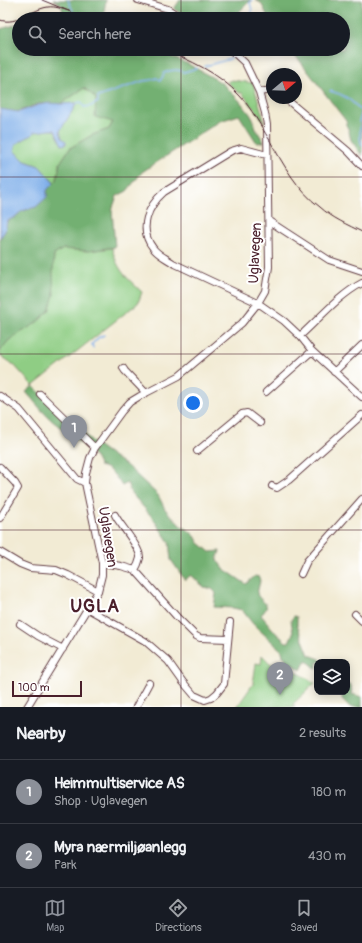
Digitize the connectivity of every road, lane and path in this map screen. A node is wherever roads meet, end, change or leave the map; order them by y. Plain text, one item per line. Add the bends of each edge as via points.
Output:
1 (138, 0) edge
2 (172, 12) edge
3 (238, 56) edge
4 (266, 91) edge
5 (259, 92) junction
6 (292, 104) edge
7 (267, 155) junction
8 (362, 166) edge
9 (269, 221) junction
10 (362, 271) edge
11 (362, 284) edge
12 (258, 303) junction
13 (300, 336) junction
14 (362, 345) edge
15 (312, 351) junction
16 (123, 368) dead end
17 (334, 372) junction
18 (266, 392) dead end
19 (146, 393) junction
20 (40, 394) dead end
21 (362, 397) edge
22 (1, 398) edge
23 (362, 415) edge
24 (260, 423) dead end
25 (95, 448) junction
26 (198, 451) dead end
27 (0, 467) edge
28 (85, 483) junction
29 (272, 486) dead end
30 (362, 499) edge
31 (115, 514) dead end
32 (0, 518) edge
33 (0, 552) edge
34 (102, 563) junction
35 (135, 570) junction
36 (301, 574) dead end
37 (98, 592) junction
38 (88, 608) junction
39 (355, 614) dead end
40 (362, 621) edge
41 (230, 622) dead end
42 (20, 624) dead end
43 (228, 639) junction
44 (63, 649) junction
45 (149, 683) dead end
46 (27, 707) edge
47 (136, 707) edge

1 - 2 street
3 - 5 street, Uglavegen via 245,63
4 - 5 street
5 - 7 street, Uglavegen via 266,120
6 - 8 street
7 - 9 street, Uglavegen
7 - 12 street via 241,148 231,152 164,192 150,209 145,223 148,241 160,255
9 - 10 street via 329,260
9 - 12 street, Uglavegen via 268,278 266,291
11 - 13 street via 352,288
12 - 13 street
12 - 19 street, Uglavegen via 242,323 179,376
13 - 15 street
14 - 17 street
15 - 17 street
15 - 18 street
16 - 19 street
17 - 21 street
19 - 25 street, Uglavegen via 130,402
20 - 25 street
22 - 28 street via 19,409 77,479
23 - 29 street via 281,487
24 - 26 street via 247,413 242,414
25 - 28 street, Uglavegen via 90,458
27 - 32 street via 17,487
28 - 34 street, Uglavegen
30 - 36 street via 307,561
31 - 35 street via 139,554 140,559
33 - 37 street via 30,568 56,570
34 - 35 street
34 - 37 street, Uglavegen
35 - 43 street via 196,636
37 - 38 street, Uglavegen
38 - 43 street via 145,641 168,660 194,695 205,700 217,693 224,684
38 - 44 street, Uglavegen
39 - 40 street
41 - 43 street
42 - 44 street
44 - 46 street, Uglavegen
45 - 47 street

